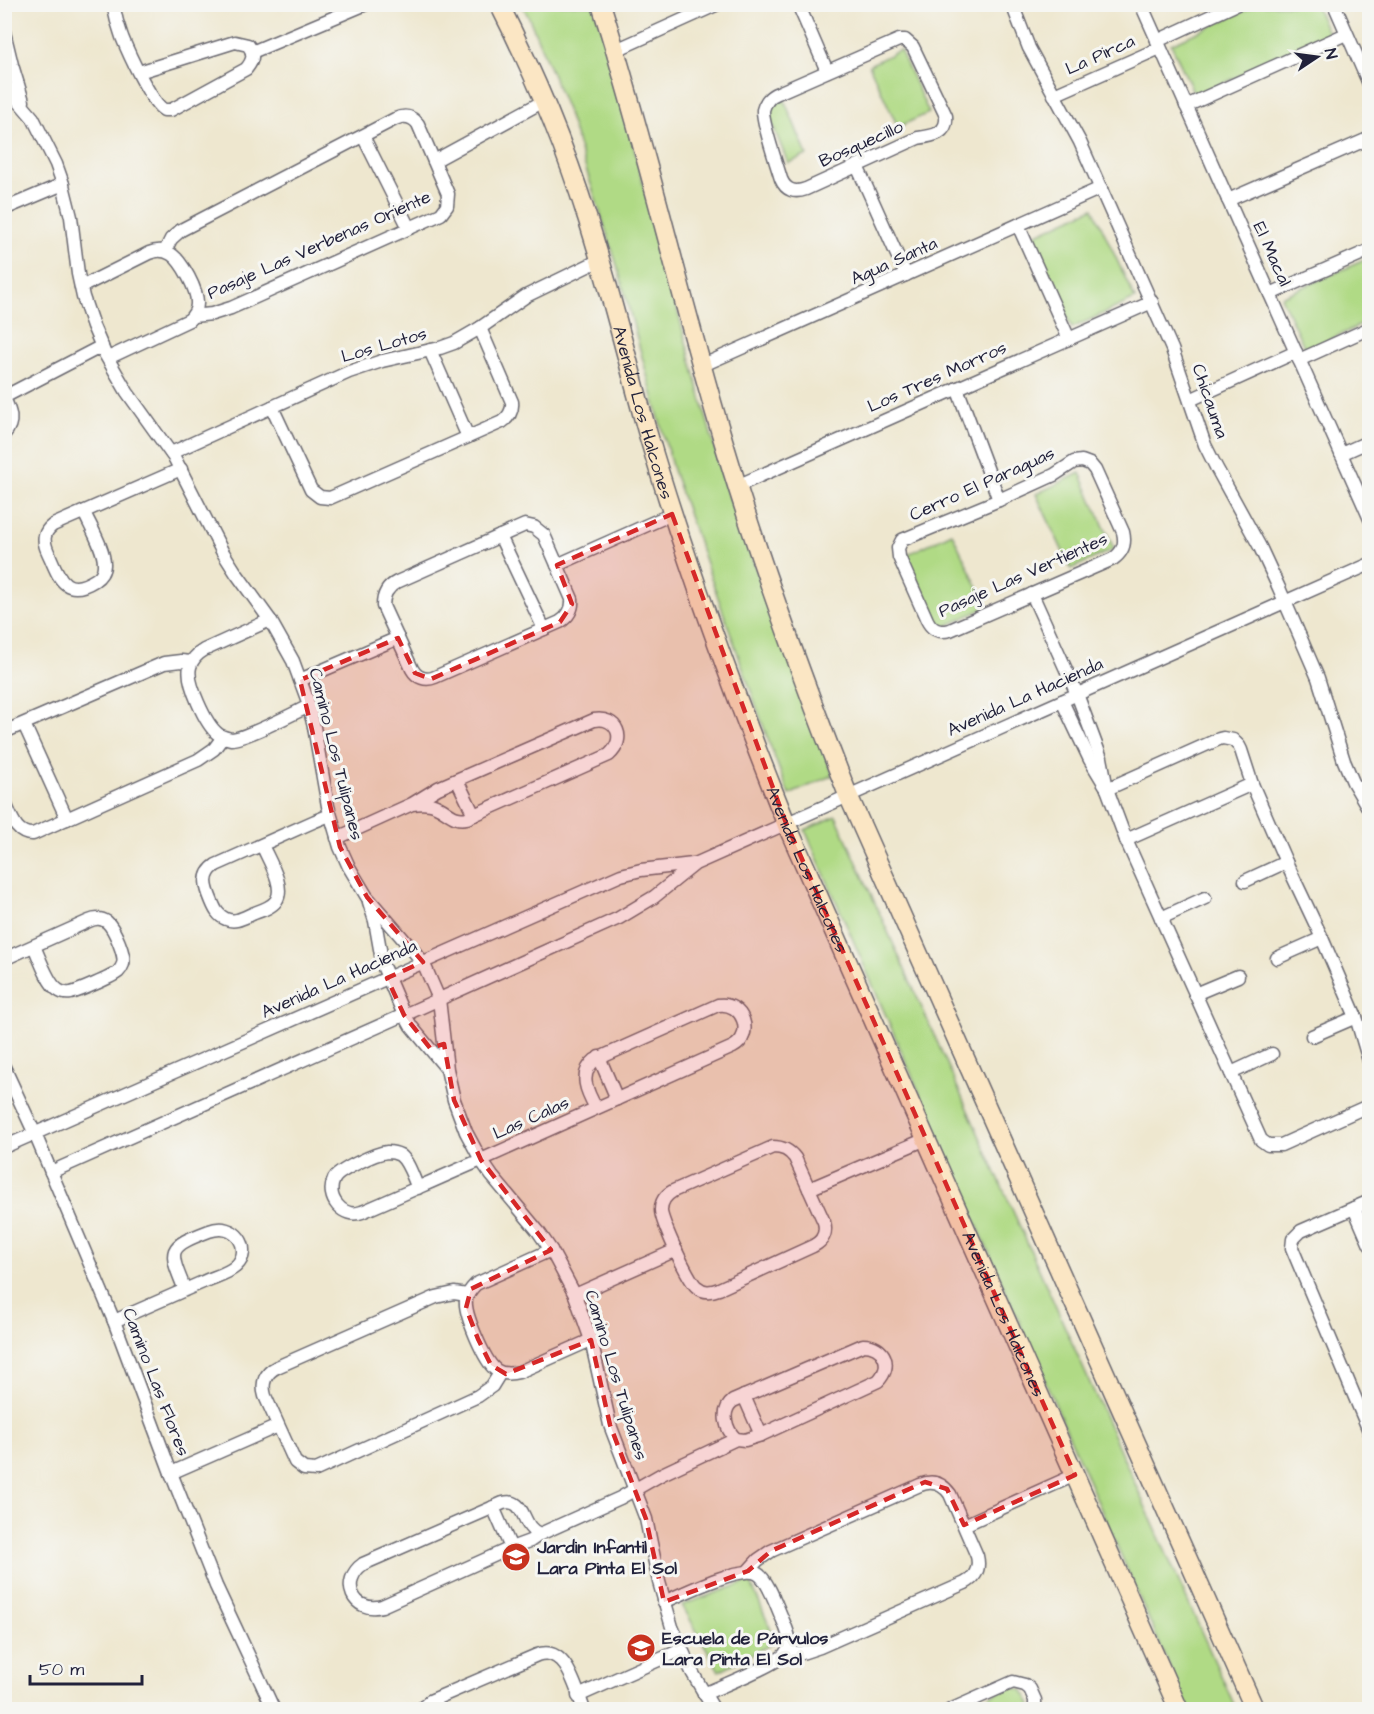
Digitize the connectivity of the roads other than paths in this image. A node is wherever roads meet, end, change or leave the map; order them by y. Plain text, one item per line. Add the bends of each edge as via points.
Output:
1 (113, 4) edge
2 (366, 4) edge
3 (499, 4) edge
4 (601, 4) edge
5 (718, 4) edge
6 (798, 4) edge
7 (1012, 4) edge
8 (1141, 4) edge
9 (1237, 4) edge
10 (1334, 4) edge
11 (4, 32) edge
12 (1346, 34) junction
13 (1159, 45) junction
14 (616, 50) junction
15 (252, 52) junction
16 (827, 71) junction
17 (139, 72) junction
18 (4, 84) edge
19 (1370, 86) edge
20 (1054, 95) junction
21 (544, 101) junction
22 (1186, 106) junction
23 (26, 108) junction
24 (363, 136) junction
25 (1370, 138) edge
26 (434, 161) junction
27 (857, 166) junction
28 (63, 184) junction
29 (1101, 189) junction
30 (1228, 200) junction
31 (4, 209) edge
32 (1018, 225) junction
33 (410, 228) junction
34 (1370, 250) edge
35 (165, 251) junction
36 (600, 260) junction
37 (906, 275) junction
38 (81, 287) junction
39 (1270, 294) junction
40 (1152, 302) junction
41 (193, 316) junction
42 (480, 328) junction
43 (1370, 328) edge
44 (1069, 339) junction
45 (102, 346) junction
46 (430, 350) junction
47 (1297, 356) junction
48 (108, 358) junction
49 (701, 366) junction
50 (957, 388) junction
51 (4, 397) edge
52 (1190, 399) junction
53 (272, 407) junction
54 (4, 434) edge
55 (468, 437) junction
56 (1370, 441) edge
57 (171, 453) junction
58 (1341, 454) junction
59 (181, 469) junction
60 (737, 486) junction
61 (999, 500) junction
62 (84, 512) junction
63 (672, 514) junction
64 (1370, 519) edge
65 (500, 536) junction
66 (1123, 548) joint
67 (1370, 564) edge
68 (557, 565) junction
69 (1032, 594) junction
70 (1285, 602) junction
71 (270, 620) junction
72 (544, 629) junction
73 (936, 630) joint
74 (398, 638) junction
75 (191, 662) junction
76 (300, 680) junction
77 (1077, 694) junction
78 (1062, 700) junction
79 (309, 706) junction
80 (24, 724) junction
81 (4, 732) edge
82 (223, 737) junction
83 (458, 780) junction
84 (1252, 784) junction
85 (438, 788) junction
86 (1107, 789) junction
87 (848, 795) junction
88 (4, 801) edge
89 (412, 804) junction
90 (1368, 804) edge
91 (437, 806) junction
92 (330, 815) junction
93 (474, 815) junction
94 (67, 819) junction
95 (786, 823) junction
96 (337, 838) junction
97 (1126, 840) junction
98 (261, 845) junction
99 (1286, 862) junction
100 (694, 864) junction
101 (1245, 881) dead end
102 (367, 897) junction
103 (1205, 898) dead end
104 (1161, 918) junction
105 (1322, 938) junction
106 (34, 946) junction
107 (1277, 958) dead end
108 (4, 959) edge
109 (423, 962) junction
110 (1238, 976) dead end
111 (387, 978) junction
112 (1196, 994) junction
113 (439, 999) junction
114 (404, 1015) junction
115 (1356, 1017) junction
116 (1312, 1036) dead end
117 (444, 1042) junction
118 (430, 1048) junction
119 (1272, 1054) dead end
120 (599, 1057) junction
121 (1370, 1064) edge
122 (4, 1067) edge
123 (447, 1069) junction
124 (1230, 1073) junction
125 (617, 1099) junction
126 (1370, 1105) edge
127 (596, 1108) junction
128 (35, 1134) junction
129 (926, 1139) junction
130 (4, 1147) edge
131 (481, 1160) junction
132 (51, 1172) junction
133 (418, 1188) junction
134 (809, 1189) junction
135 (1370, 1201) edge
136 (1354, 1208) junction
137 (1370, 1245) edge
138 (551, 1250) junction
139 (676, 1250) junction
140 (185, 1290) junction
141 (467, 1295) junction
142 (575, 1295) junction
143 (114, 1321) junction
144 (591, 1340) junction
145 (500, 1372) junction
146 (744, 1396) junction
147 (278, 1426) junction
148 (1370, 1433) edge
149 (761, 1435) junction
150 (736, 1440) junction
151 (171, 1473) junction
152 (1075, 1475) junction
153 (634, 1490) junction
154 (493, 1507) junction
155 (964, 1525) junction
156 (535, 1531) junction
157 (511, 1548) junction
158 (748, 1571) junction
159 (664, 1602) junction
160 (681, 1650) junction
161 (786, 1652) junction
162 (704, 1694) junction
163 (578, 1696) junction
164 (274, 1710) edge
165 (420, 1710) edge
166 (584, 1710) edge
167 (714, 1710) edge
168 (950, 1710) edge
169 (1035, 1710) edge
170 (1179, 1710) edge
171 (1255, 1710) edge

1 - 17 street via 121,35
2 - 15 street
3 - 21 street, Avenida Los Halcones
4 - 14 street
5 - 14 street
6 - 16 street
7 - 20 street, Chicauma via 1029,48
8 - 13 street, El Macal
9 - 13 street, La Pirca
10 - 12 street
11 - 23 street, Camino Los Tulipanes
12 - 19 street
12 - 22 street
13 - 20 street, La Pirca
13 - 22 street, El Macal
14 - 49 street
15 - 17 street via 244,43 231,42
15 - 17 street via 253,59 246,69 164,110 156,104
16 - 27 street, Bosquecillo via 773,95 766,103 764,119 781,179 786,188 796,191
16 - 27 street, Bosquecillo via 893,41 904,40 913,47 946,116 939,133 918,138
18 - 23 street, Camino Los Tulipanes
20 - 29 street, Chicauma
21 - 26 street
21 - 36 street, Avenida Los Halcones
22 - 30 street, El Macal
23 - 28 street, Camino Los Tulipanes via 48,146
24 - 26 street via 399,117 409,117 418,124
24 - 33 street
24 - 35 street via 181,230
25 - 30 street
26 - 33 street, Pasaje Las Verbenas Oriente via 448,194 447,206 436,217
27 - 37 street
28 - 31 street
28 - 38 street, Camino Los Tulipanes
29 - 32 street, Agua Santa
29 - 40 street, Chicauma
30 - 39 street, El Macal
32 - 37 street, Agua Santa
32 - 44 street
33 - 41 street, Pasaje Las Verbenas Oriente via 231,308
34 - 39 street
35 - 38 street via 148,253
35 - 41 street via 177,258 190,280 197,299
36 - 42 street, Los Lotos via 526,296
36 - 63 street, Avenida Los Halcones
37 - 49 street, Agua Santa
38 - 45 street, Camino Los Tulipanes
39 - 47 street, El Macal
40 - 44 street, Los Tres Morros
40 - 52 street, Chicauma
41 - 48 street, Pasaje Las Verbenas Oriente
42 - 46 street, Los Lotos via 454,343
42 - 55 street via 511,398 512,411 502,422
43 - 47 street
44 - 50 street, Los Tres Morros
45 - 48 street, Camino Los Tulipanes
45 - 51 street
46 - 53 street, Los Lotos via 366,366
46 - 55 street
47 - 52 street
47 - 58 street, El Macal
48 - 57 street, Camino Los Tulipanes via 137,408
49 - 60 street
50 - 60 street, Los Tres Morros
50 - 61 street
51 - 54 street via 12,420
52 - 70 street, Chicauma via 1212,459
53 - 55 street via 308,486 320,497 336,496
53 - 57 street, Los Lotos
56 - 58 street
57 - 59 street, Camino Los Tulipanes
58 - 64 street, El Macal
59 - 62 street
59 - 71 street, Camino Los Tulipanes via 209,529
60 - 87 street via 789,641
61 - 66 street, Cerro El Paraguas via 1054,476 1074,462 1086,462 1095,470 1123,532
61 - 73 street, Cerro El Paraguas via 906,537 899,544 900,562 929,624
62 - 62 street via 53,525 44,538 58,576 70,586 94,581 104,569 103,557
63 - 68 street
63 - 95 street, Avenida Los Halcones
65 - 68 street via 525,525 534,526 544,535
65 - 72 street
65 - 74 street via 388,588 383,606
66 - 69 street, Pasaje Las Vertientes via 1113,558
67 - 70 street, Avenida La Hacienda
68 - 72 street via 572,604 565,619
69 - 73 street, Pasaje Las Vertientes via 950,630
69 - 77 street
70 - 77 street, Avenida La Hacienda
70 - 90 street, Chicauma via 1318,678 1344,761
71 - 75 street via 204,650
71 - 76 street, Camino Los Tulipanes
72 - 74 street via 431,679 415,673
74 - 76 street
75 - 80 street via 164,663
75 - 82 street via 189,674 194,692 213,729
76 - 79 street, Camino Los Tulipanes
77 - 78 street, Avenida La Hacienda
77 - 86 street via 1101,758
78 - 86 street
78 - 87 street, Avenida La Hacienda
79 - 82 street via 245,735
79 - 92 street, Camino Los Tulipanes
80 - 81 street
80 - 94 street
82 - 94 street via 198,760
83 - 85 street
83 - 93 street
83 - 93 street via 594,720 607,720 617,730 618,742 609,754
84 - 86 street via 1239,746 1223,738
84 - 97 street
84 - 99 street
85 - 89 street
85 - 91 street
86 - 97 street
87 - 95 street, Avenida La Hacienda
87 - 171 street
88 - 94 street via 16,828 23,833 33,834
89 - 91 street
89 - 96 street
91 - 93 street via 457,819
92 - 96 street, Camino Los Tulipanes
92 - 98 street
95 - 100 street, Avenida La Hacienda
95 - 129 street, Avenida Los Halcones
96 - 102 street, Camino Los Tulipanes
97 - 104 street
98 - 98 street via 216,865 206,876 205,887 219,915 227,920 242,919 272,904 278,896 279,886
99 - 101 street
99 - 105 street
100 - 109 street, Avenida La Hacienda via 621,875
100 - 113 street, Avenida La Hacienda via 632,911
102 - 109 street, Camino Los Tulipanes
102 - 111 street, Camino Los Tulipanes
103 - 104 street
104 - 112 street
105 - 107 street
105 - 115 street
106 - 106 street via 98,919 110,926 124,961 115,974 66,993 54,987
106 - 108 street
109 - 111 street, Avenida La Hacienda
109 - 113 street, Camino Los Tulipanes
110 - 112 street
111 - 114 street, Camino Los Tulipanes
111 - 128 street, Avenida La Hacienda
112 - 124 street
113 - 114 street, Avenida La Hacienda
113 - 117 street, Camino Los Tulipanes
114 - 118 street, Camino Los Tulipanes
114 - 132 street, Avenida La Hacienda
115 - 116 street
115 - 121 street
117 - 118 street
117 - 123 street, Camino Los Tulipanes
118 - 123 street, Camino Los Tulipanes
119 - 124 street
120 - 125 street
120 - 125 street, Las Calas via 718,1005 733,1006 742,1017 745,1031 737,1045
120 - 127 street via 590,1064 585,1079
122 - 128 street, Camino Las Flores
123 - 131 street, Camino Los Tulipanes via 459,1116
124 - 126 street via 1259,1136 1272,1146
125 - 127 street, Las Calas
127 - 131 street, Las Calas
128 - 130 street, Avenida La Hacienda
128 - 132 street, Camino Las Flores
129 - 134 street
129 - 152 street, Avenida Los Halcones
131 - 133 street, Las Calas
131 - 138 street, Camino Los Tulipanes
132 - 143 street, Camino Las Flores
133 - 133 street, Las Calas via 352,1214 338,1206 332,1192 333,1181 342,1170 389,1152 405,1161
134 - 139 street via 825,1227 821,1241 813,1246 709,1292 694,1285
134 - 139 street via 792,1154 778,1147 673,1191 664,1197 660,1208
135 - 136 street
136 - 137 street
136 - 148 street via 1297,1233 1292,1248
138 - 141 street via 476,1284
138 - 142 street, Camino Los Tulipanes
139 - 142 street
140 - 140 street via 236,1266 242,1248 234,1232 216,1228 176,1247 173,1260
140 - 143 street
141 - 145 street via 466,1308 478,1339 491,1365
141 - 147 street via 436,1297 271,1370 264,1379 263,1391
142 - 144 street, Camino Los Tulipanes
143 - 151 street, Camino Las Flores
144 - 145 street via 519,1372
144 - 153 street, Camino Los Tulipanes via 610,1425
145 - 147 street via 492,1386 478,1396 316,1470 304,1469 295,1462
146 - 149 street
146 - 149 street via 863,1345 873,1346 884,1357 886,1367 878,1381
146 - 150 street via 729,1404 725,1413
147 - 151 street
149 - 150 street
150 - 153 street
151 - 164 street, Camino Las Flores via 216,1586
152 - 155 street
152 - 170 street, Avenida Los Halcones
153 - 156 street
153 - 159 street, Camino Los Tulipanes via 649,1532
154 - 156 street via 508,1502 516,1504
154 - 157 street
154 - 157 street via 363,1564 353,1574 352,1593 359,1603 376,1608
155 - 158 street via 947,1489 925,1482 771,1551
155 - 161 street via 978,1561 977,1572 970,1581 811,1651
156 - 157 street
158 - 159 street
158 - 161 street via 760,1575 766,1583 787,1630
159 - 160 street, Camino Los Tulipanes
160 - 162 street, Camino Los Tulipanes
160 - 163 street
161 - 162 street via 772,1663
162 - 167 street, Camino Los Tulipanes
163 - 165 street via 562,1660 542,1653 430,1701
163 - 166 street
168 - 169 street via 1013,1682 1025,1685 1034,1694

